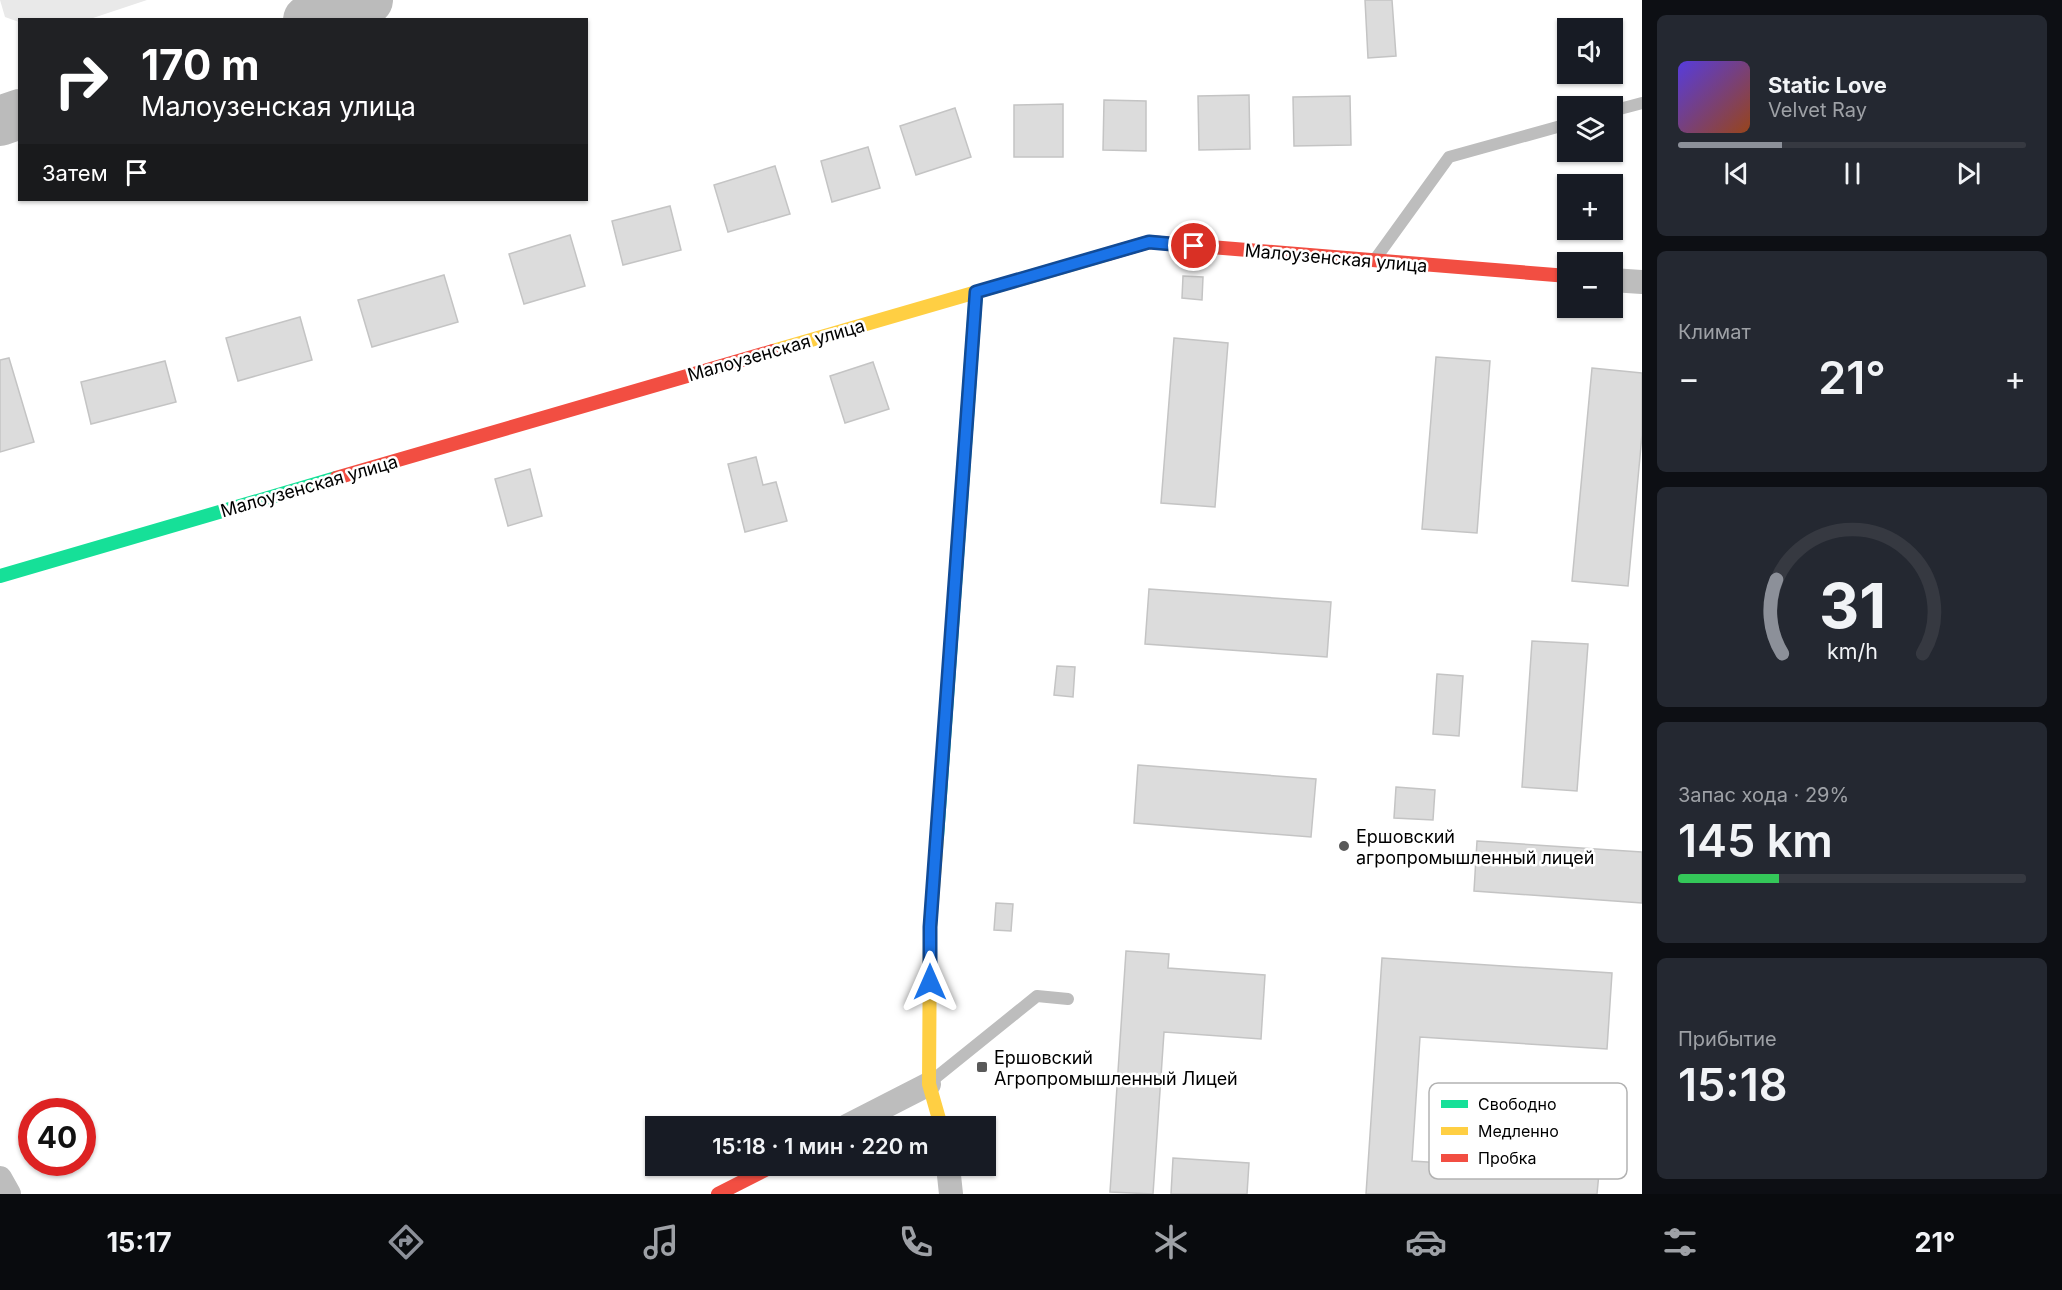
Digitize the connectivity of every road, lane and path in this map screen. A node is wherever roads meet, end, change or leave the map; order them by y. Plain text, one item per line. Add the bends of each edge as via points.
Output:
1 (1642, 103) edge
2 (1623, 108) edge
3 (1557, 127) edge
4 (1374, 261) junction
5 (1557, 275) edge
6 (1623, 280) edge
7 (1642, 282) edge
8 (976, 292) junction
9 (0, 576) edge
10 (1068, 999) dead end
11 (929, 1084) junction
12 (867, 1116) edge
13 (938, 1116) edge
14 (753, 1176) edge
15 (949, 1176) edge
16 (0, 1178) edge
17 (9, 1194) edge
18 (718, 1194) edge
19 (951, 1194) edge

1 - 2 lane
3 - 4 lane via 1449,158
4 - 5 street, Малоузенская улица
4 - 8 street, Малоузенская улица via 1149,242
6 - 7 street
8 - 9 street, Малоузенская улица
8 - 11 street via 930,927
10 - 11 lane via 1037,996
11 - 12 street
11 - 13 street
14 - 18 street
15 - 19 street
16 - 17 street

